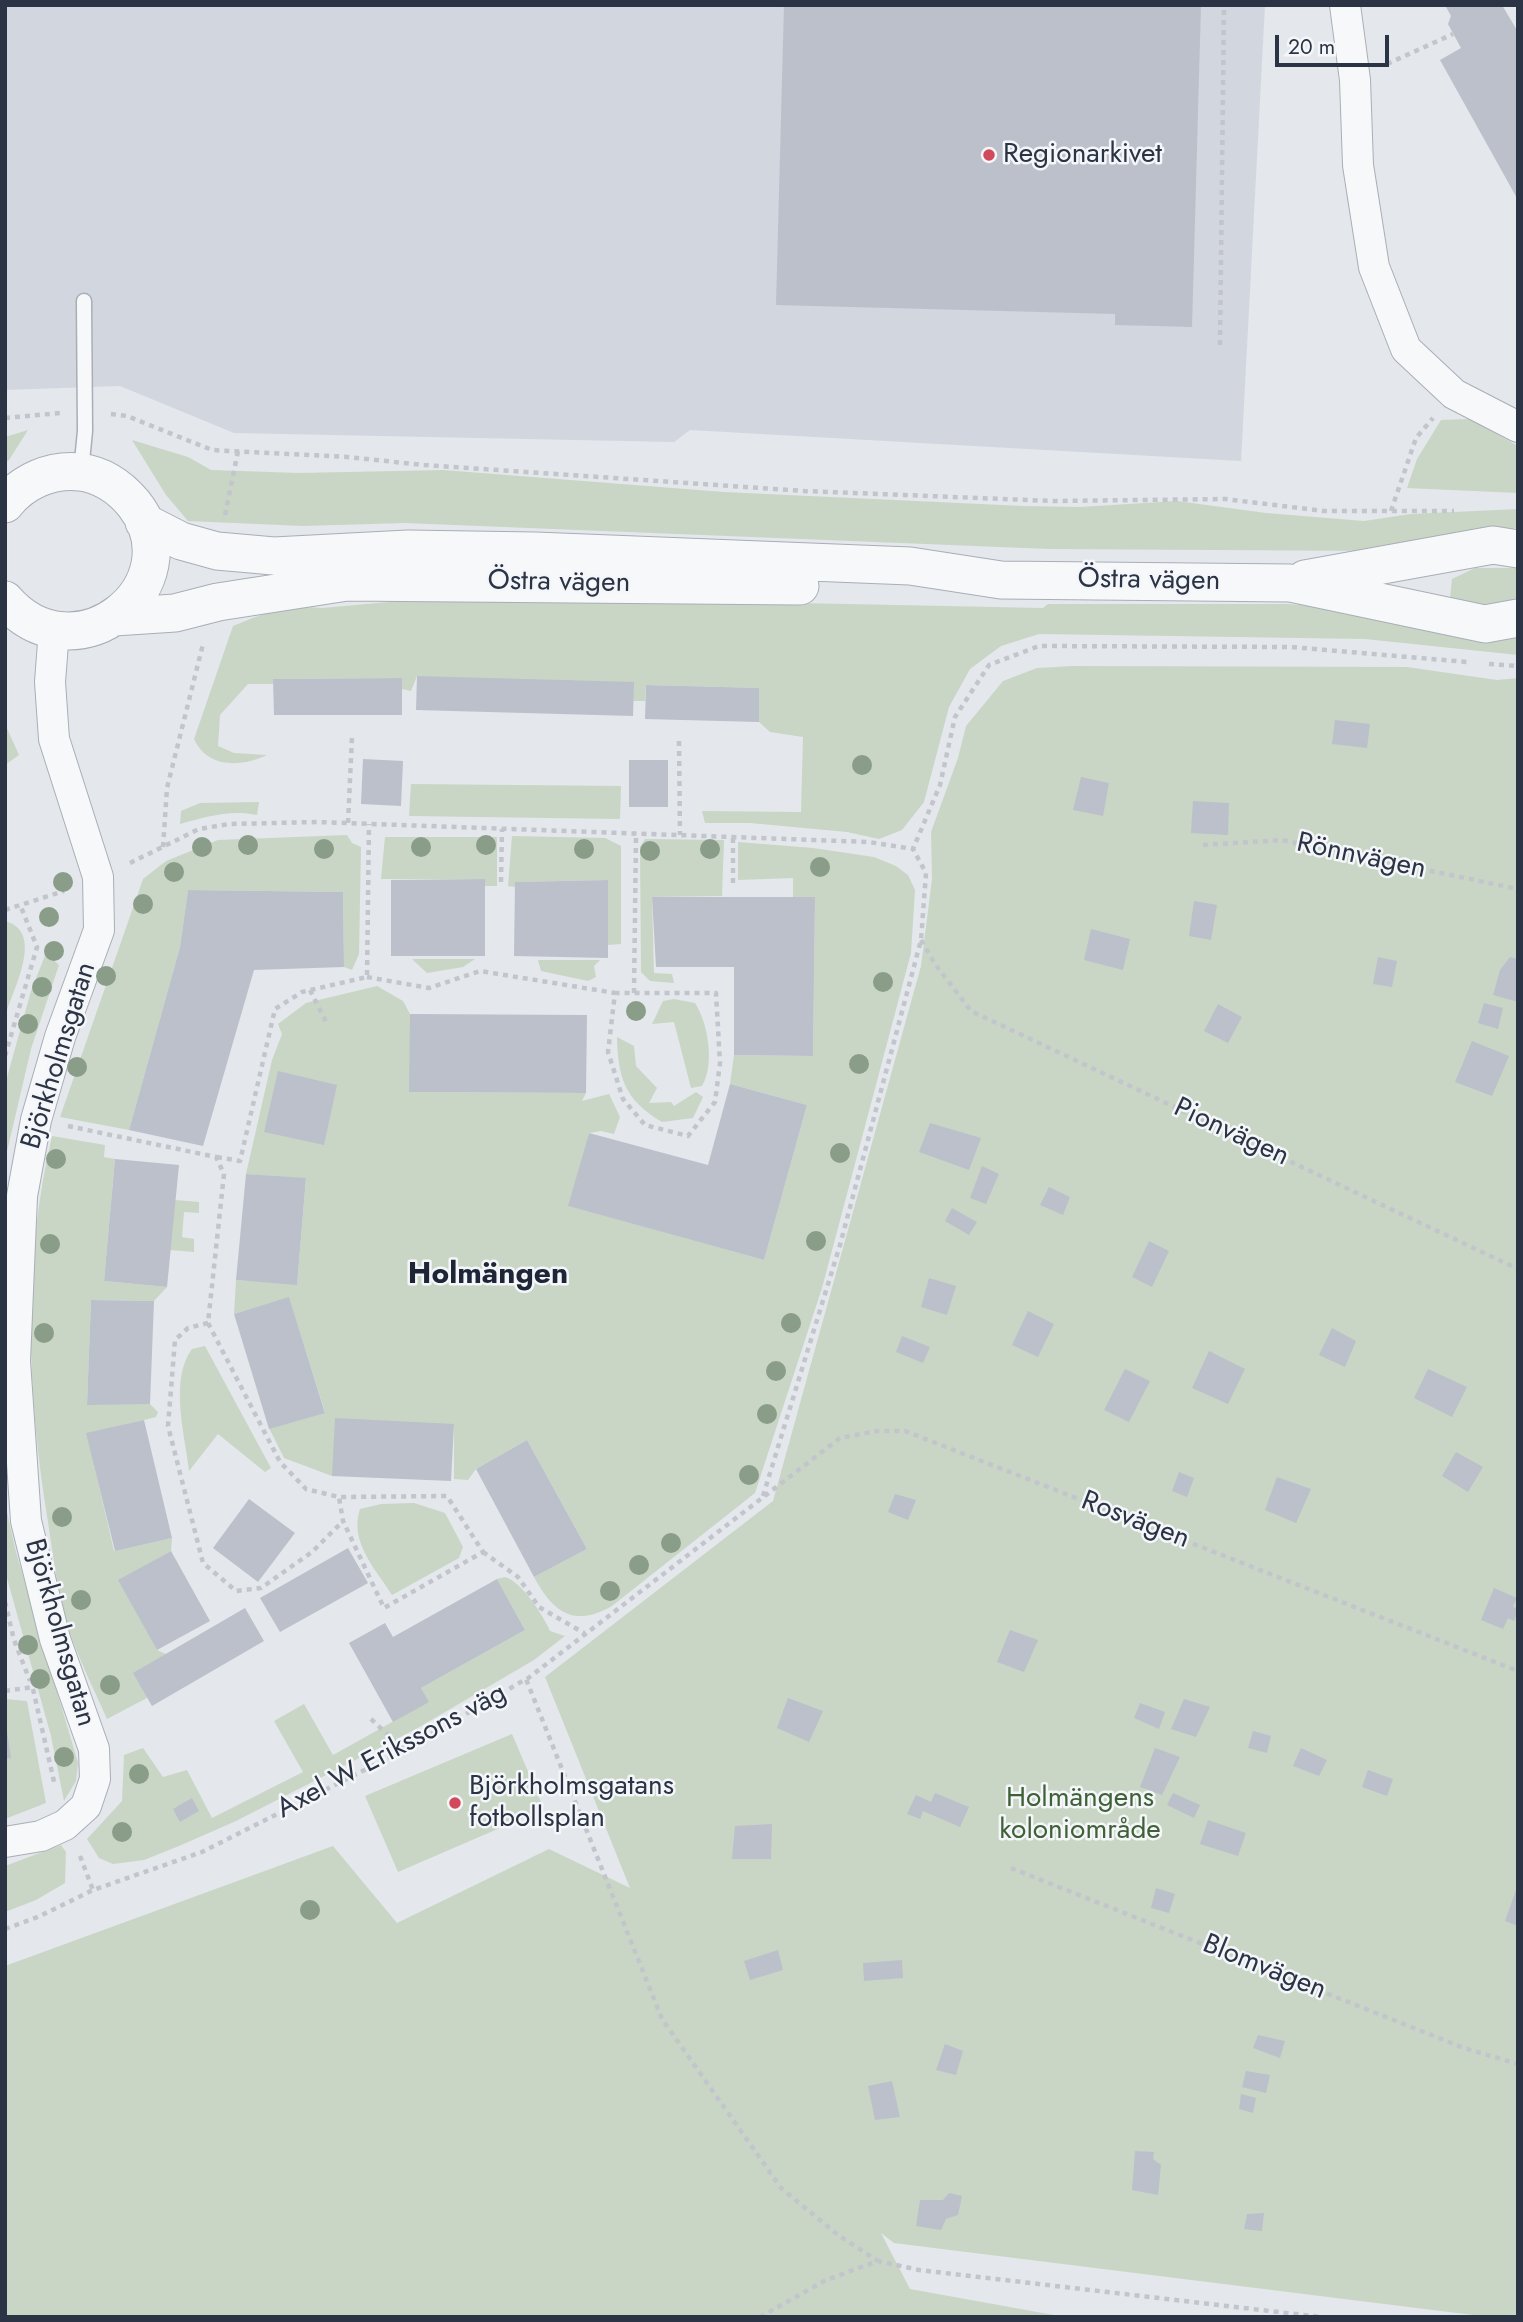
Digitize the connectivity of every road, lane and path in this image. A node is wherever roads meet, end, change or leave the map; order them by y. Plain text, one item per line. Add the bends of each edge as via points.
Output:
1 (1224, 5) edge
2 (1345, 5) edge
3 (1453, 34) dead end
4 (1355, 80) junction
5 (84, 301) dead end
6 (1220, 345) dead end
7 (1454, 394) junction
8 (85, 411) junction
9 (5, 418) edge
10 (1518, 427) edge
11 (238, 451) junction
12 (81, 472) junction
13 (6, 503) edge
14 (1391, 510) junction
15 (1467, 511) dead end
16 (144, 522) junction
17 (1518, 548) edge
18 (217, 551) junction
19 (1004, 580) junction
20 (1290, 583) junction
21 (5, 600) edge
22 (213, 603) junction
23 (114, 617) junction
24 (1518, 618) edge
25 (54, 630) junction
26 (1471, 662) dead end
27 (1485, 663) dead end
28 (1518, 666) edge
29 (352, 737) dead end
30 (679, 741) dead end
31 (348, 823) junction
32 (369, 824) junction
33 (502, 829) junction
34 (636, 834) junction
35 (680, 835) junction
36 (733, 837) junction
37 (1202, 845) dead end
38 (913, 849) junction
39 (501, 882) dead end
40 (733, 883) dead end
41 (1518, 889) edge
42 (21, 908) dead end
43 (921, 940) junction
44 (367, 977) junction
45 (310, 990) junction
46 (615, 993) junction
47 (634, 993) junction
48 (328, 1026) dead end
49 (5, 1056) edge
50 (67, 1126) dead end
51 (216, 1157) junction
52 (1518, 1269) edge
53 (208, 1323) junction
54 (340, 1497) junction
55 (762, 1497) junction
56 (343, 1521) junction
57 (483, 1552) junction
58 (5, 1602) edge
59 (584, 1633) junction
60 (1518, 1671) edge
61 (526, 1679) junction
62 (33, 1687) junction
63 (5, 1691) edge
64 (371, 1719) dead end
65 (404, 1749) junction
66 (65, 1825) junction
67 (5, 1842) edge
68 (1011, 1868) dead end
69 (93, 1890) junction
70 (5, 1929) edge
71 (1518, 2064) edge
72 (878, 2261) junction
73 (761, 2317) edge
74 (1321, 2317) edge

1 - 6 path
2 - 4 street
3 - 4 path
4 - 7 street via 1357,165 1374,268 1406,349
5 - 8 lane
7 - 10 street
7 - 14 path via 1416,438
8 - 9 path
8 - 11 path via 127,416 212,450
8 - 12 lane
11 - 14 path via 804,491 1053,501 1225,499 1324,511
11 - 18 path
12 - 13 street via 40,477
12 - 16 street, Östra vägen via 119,489
14 - 15 path
16 - 18 street, Östra vägen via 181,541
16 - 23 street, Östra vägen via 150,552 144,582 127,608
17 - 20 street, Östra vägen via 1493,545
18 - 19 street, Östra vägen via 274,556 408,549 535,551 911,566
19 - 20 street, Östra vägen
19 - 22 street, Östra vägen via 846,587 347,582
20 - 24 street, Östra vägen via 1485,624
21 - 25 street, Östra vägen via 26,619
22 - 23 street, Östra vägen via 175,613
22 - 31 path via 167,788 163,848 199,829 229,824
23 - 25 street, Östra vägen via 92,629
25 - 66 street, Björkholmsgatan via 50,682 54,739 98,877 99,930 36,1120 22,1196 15,1361 26,1521 55,1639 94,1749 95,1779 86,1806
26 - 38 path via 1291,647 1039,646 989,665 955,717 940,785
27 - 28 path
29 - 31 path
30 - 35 path
31 - 32 path
32 - 33 path
32 - 44 path
33 - 34 path
33 - 39 path
34 - 35 path
34 - 47 path
35 - 36 path
36 - 38 path via 869,842
36 - 40 path
37 - 41 path, Rönnvägen via 1282,840
38 - 43 path via 926,873
42 - 49 path via 37,947
43 - 52 path, Pionvägen via 971,1011
43 - 55 path via 840,1245
44 - 45 path
44 - 46 path via 429,988 480,971
45 - 48 path
45 - 51 path via 275,1009 240,1161
46 - 47 path
46 - 47 path via 608,1052 623,1099 645,1125 688,1136 715,1102 720,1063 716,993
50 - 51 path
51 - 53 path via 224,1174
53 - 54 path via 280,1462 306,1489
53 - 56 path via 188,1328 175,1340 168,1426 203,1563 236,1591 261,1588 312,1552
54 - 56 path
54 - 57 path via 447,1496
55 - 59 path, Rosvägen
55 - 60 path, Rosvägen via 840,1438 905,1431
56 - 57 path via 384,1608
57 - 59 path via 518,1577 539,1607
58 - 62 path
59 - 61 path, Rosvägen
61 - 65 path, Axel W Erikssons väg
61 - 72 path, Axel W Erikssons väg via 662,2019 781,2188
62 - 63 path
62 - 66 path
64 - 65 path
65 - 69 path, Axel W Erikssons väg via 202,1852
66 - 67 street, Björkholmsgatan via 41,1836
66 - 69 path
68 - 71 path, Blomvägen via 1464,2048
69 - 70 path, Axel W Erikssons väg
72 - 73 path via 826,2280
72 - 74 path, Axel W Erikssons väg via 919,2270

